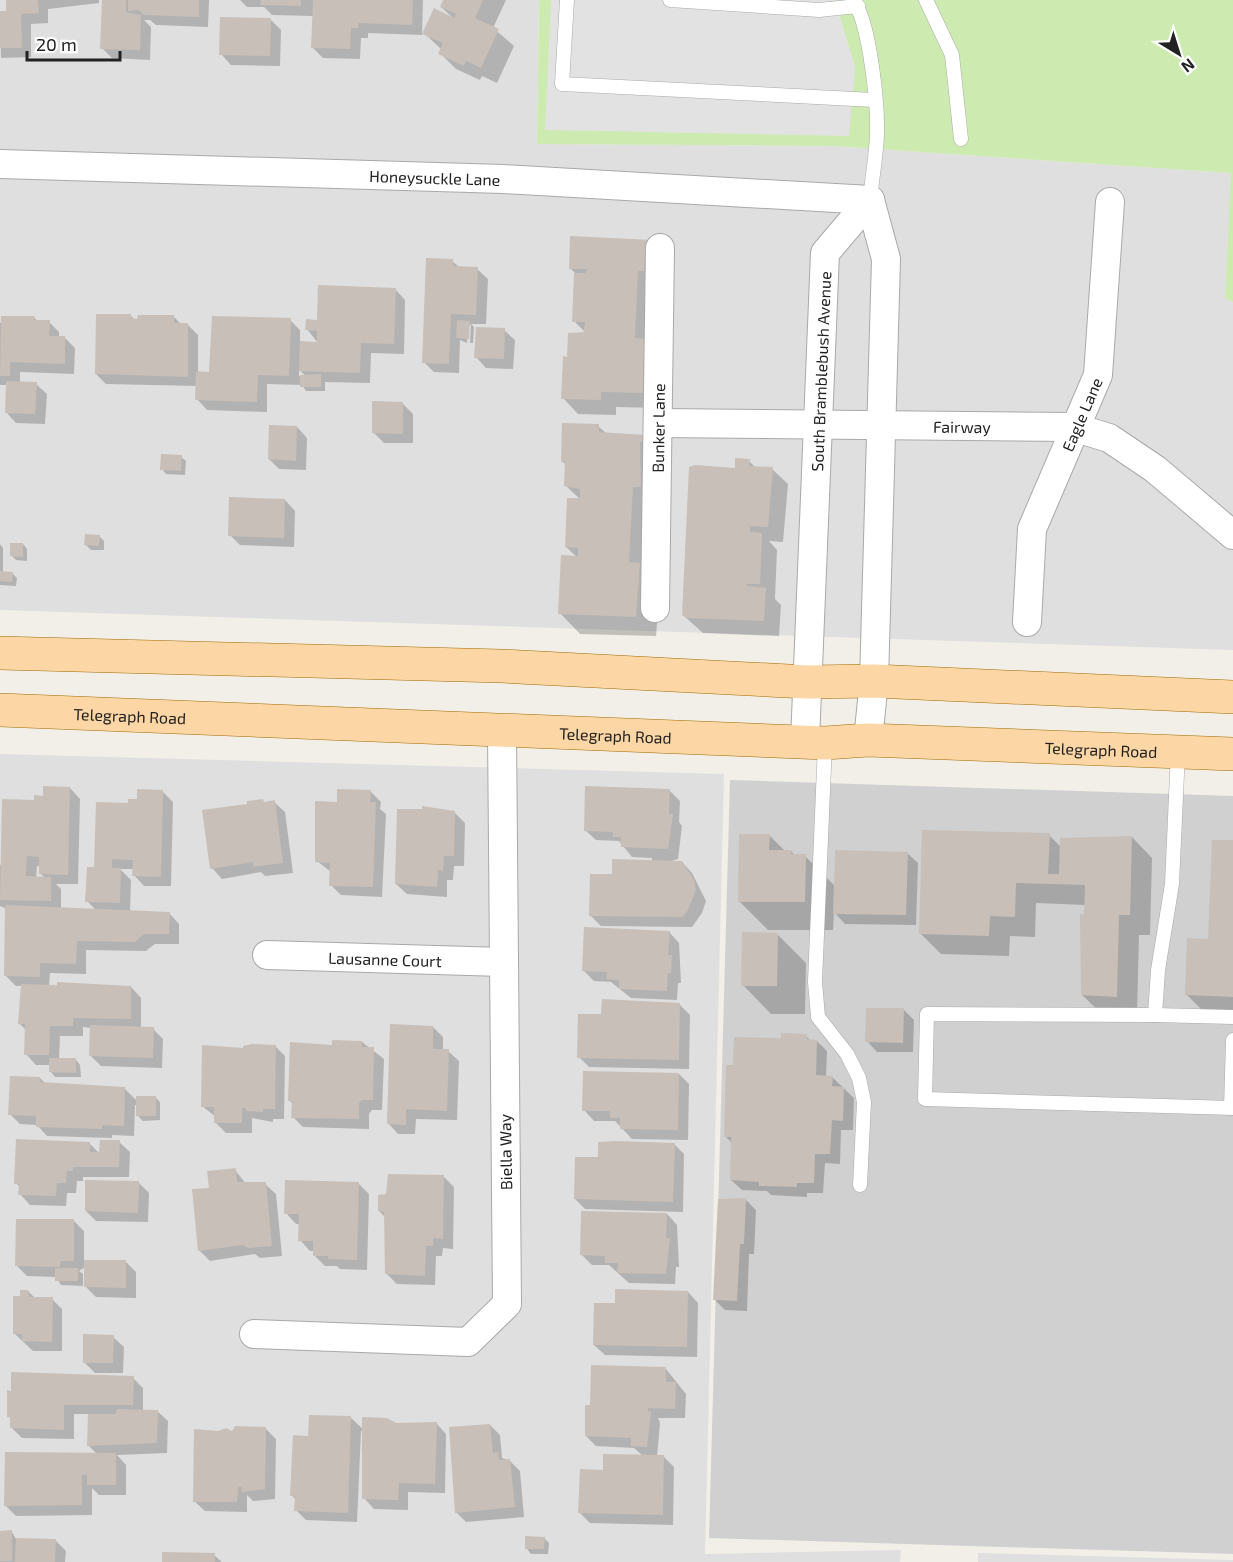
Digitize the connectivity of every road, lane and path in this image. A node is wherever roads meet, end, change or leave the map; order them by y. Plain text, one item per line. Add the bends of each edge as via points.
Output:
1 (567, 0) edge
2 (670, 0) edge
3 (926, 0) edge
4 (855, 3) edge
5 (874, 100) junction
6 (961, 140) dead end
7 (0, 164) edge
8 (870, 200) junction
9 (1110, 202) dead end
10 (660, 248) dead end
11 (658, 423) junction
12 (817, 426) junction
13 (881, 427) junction
14 (1076, 428) junction
15 (1233, 535) edge
16 (656, 608) dead end
17 (1027, 622) dead end
18 (0, 652) edge
19 (874, 681) junction
20 (807, 682) junction
21 (1233, 697) edge
22 (0, 710) edge
23 (502, 732) junction
24 (868, 741) junction
25 (815, 742) junction
26 (1178, 752) junction
27 (1233, 754) edge
28 (267, 955) dead end
29 (503, 962) junction
30 (1155, 1015) junction
31 (1233, 1017) edge
32 (1233, 1040) edge
33 (1232, 1108) edge
34 (860, 1185) dead end
35 (254, 1335) dead end

1 - 5 lane via 562,84
2 - 4 lane via 819,10
3 - 6 lane via 952,56
4 - 5 lane via 872,67
5 - 8 lane via 877,134
7 - 8 street, Honeysuckle Lane via 503,179
8 - 12 street, South Bramblebush Avenue via 825,253
8 - 13 street via 886,259
9 - 14 street, Eagle Lane via 1098,375
10 - 11 street, Bunker Lane
11 - 12 street, Fairway
11 - 16 street, Bunker Lane
12 - 13 street, Fairway
12 - 20 street, South Bramblebush Avenue
13 - 14 street, Fairway via 929,424
13 - 19 street
14 - 15 street, Fairway via 1109,438 1155,469
14 - 17 street, Eagle Lane via 1032,529
18 - 20 main road via 501,666
19 - 20 main road
19 - 21 main road
19 - 24 street
20 - 25 street, South Bramblebush Avenue
22 - 23 main road, Telegraph Road
23 - 25 main road, Telegraph Road
23 - 29 street, Biella Way
24 - 25 main road, Telegraph Road
24 - 26 main road, Telegraph Road
25 - 34 lane via 818,1017 847,1054 859,1078 864,1102
26 - 27 main road, Telegraph Road
26 - 30 lane via 1172,884
28 - 29 street, Lausanne Court
29 - 35 street, Biella Way via 507,1304 468,1342
30 - 31 lane
30 - 33 lane via 927,1014 925,1098
32 - 33 lane

